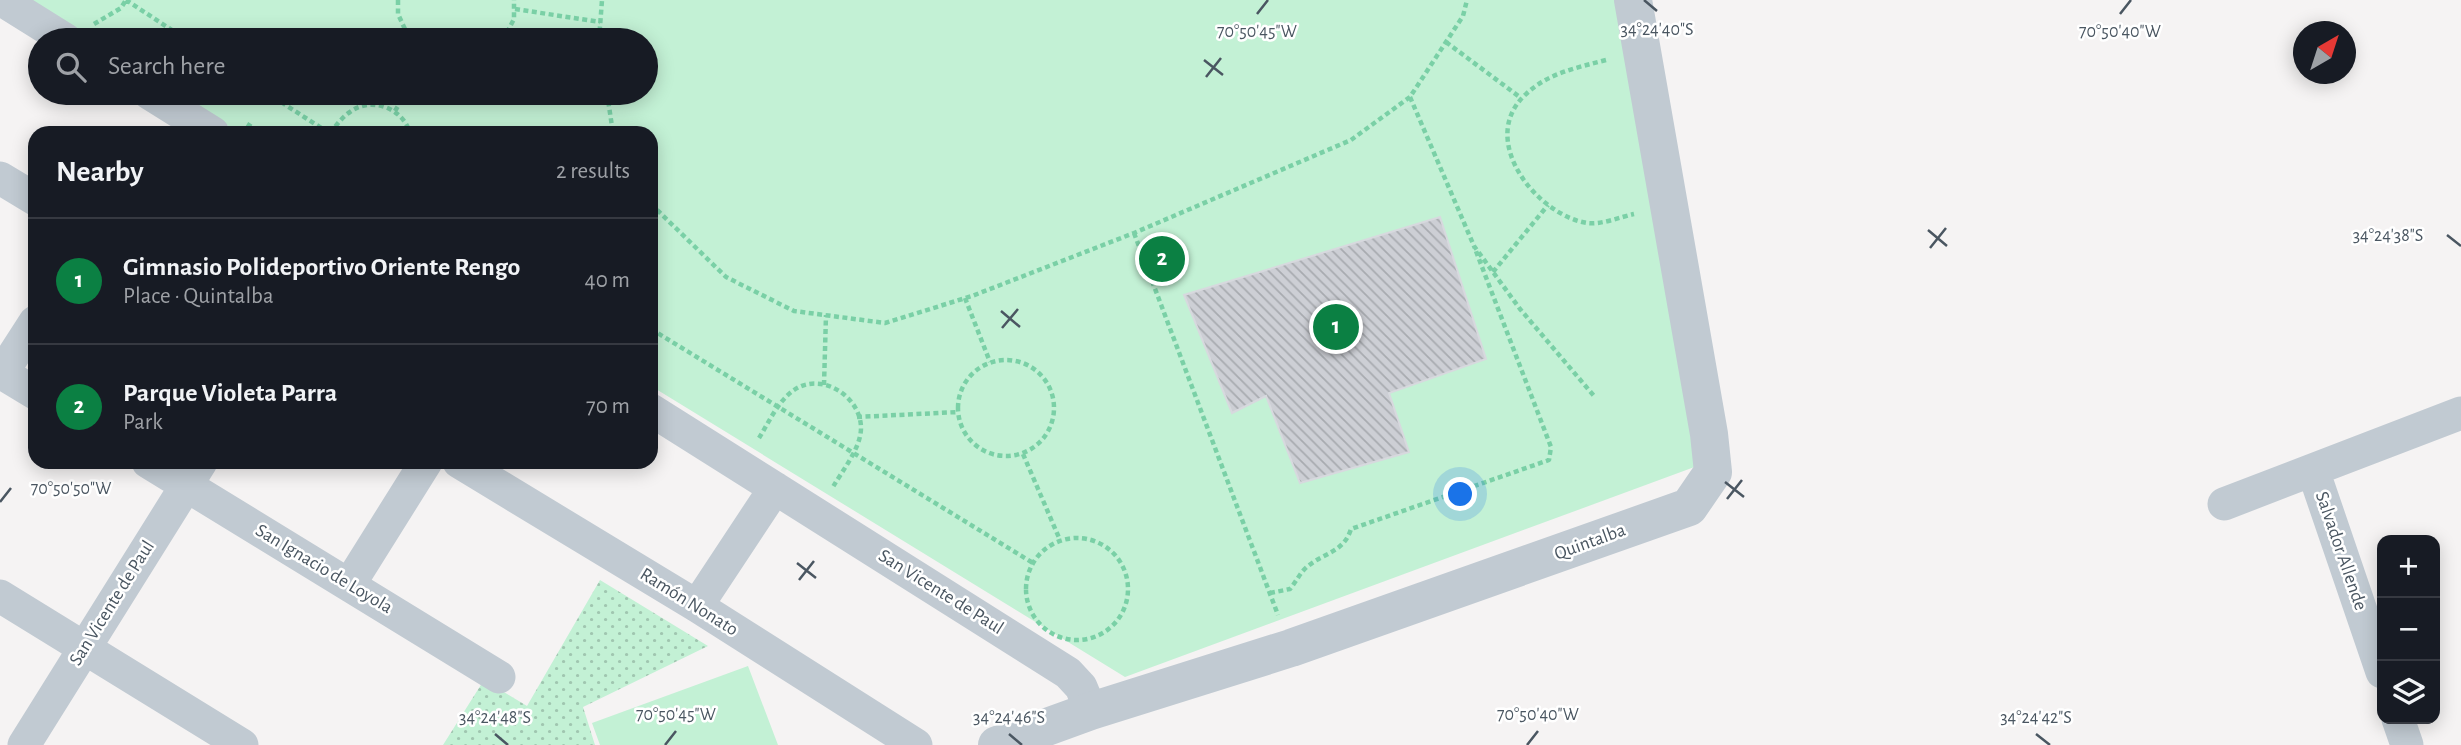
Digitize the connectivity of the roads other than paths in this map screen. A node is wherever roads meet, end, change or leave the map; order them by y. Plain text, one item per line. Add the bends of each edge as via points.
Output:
1 (2, 0) edge
2 (1633, 0) edge
3 (65, 28) edge
4 (168, 105) edge
5 (202, 126) edge
6 (0, 178) edge
7 (28, 195) edge
8 (28, 332) edge
9 (1, 372) edge
10 (28, 389) edge
11 (2461, 413) edge
12 (658, 414) edge
13 (175, 469) edge
14 (422, 469) edge
15 (471, 469) edge
16 (2313, 470) junction
17 (194, 474) edge
18 (775, 488) junction
19 (2224, 504) dead end
20 (349, 585) junction
21 (0, 596) edge
22 (697, 606) junction
23 (85, 648) junction
24 (2378, 661) edge
25 (499, 677) dead end
26 (1091, 711) junction
27 (2400, 724) edge
28 (24, 745) edge
29 (242, 745) edge
30 (916, 745) edge
31 (997, 745) edge
32 (2407, 745) edge

1 - 3 street
2 - 26 street, Quintalba via 1713,472 1689,507 1291,648
4 - 5 street
6 - 7 street
8 - 9 street
9 - 10 street
11 - 16 street
12 - 18 street, San Vicente de Paul
13 - 17 street, San Ignacio de Loyola
14 - 20 street
15 - 22 street, Ramón Nonato
16 - 19 street
16 - 24 street, Salvador Allende
17 - 20 street, San Ignacio de Loyola
17 - 23 street, San Vicente de Paul
18 - 22 street
18 - 26 street, San Vicente de Paul via 1068,673 1081,687
20 - 25 street, San Ignacio de Loyola
21 - 23 street
22 - 30 street, Ramón Nonato
23 - 28 street, San Vicente de Paul
23 - 29 street
26 - 31 street, Quintalba
27 - 32 street

